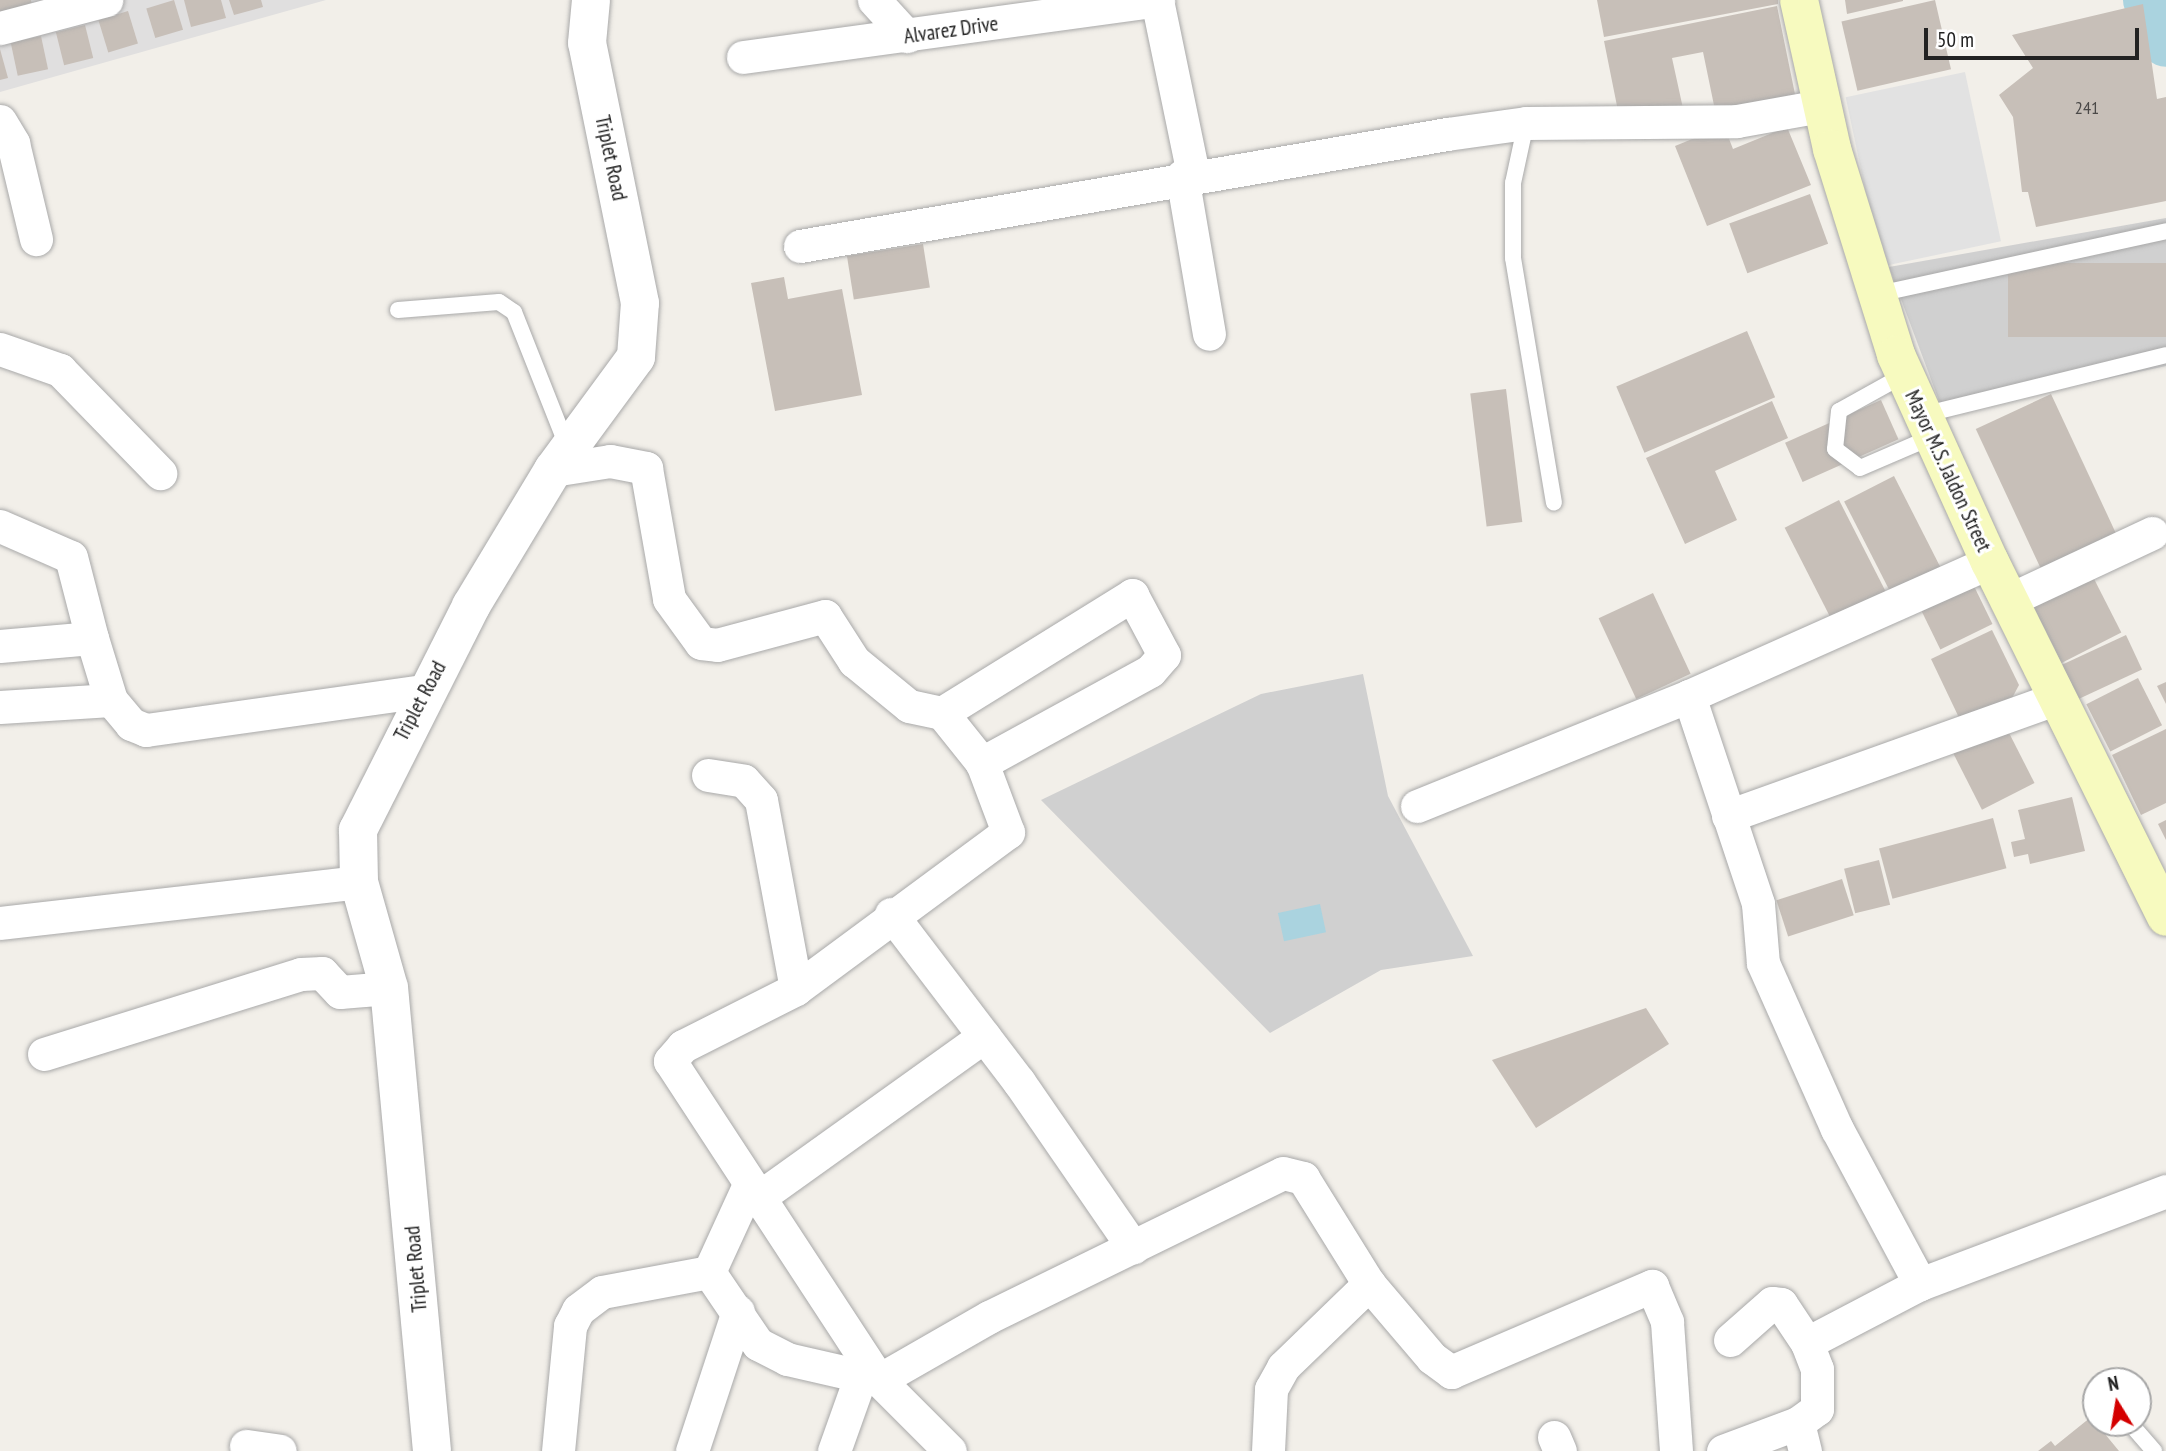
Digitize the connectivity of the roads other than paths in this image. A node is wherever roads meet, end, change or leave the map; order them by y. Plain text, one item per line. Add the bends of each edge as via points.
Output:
1 (107, 0) edge
2 (591, 0) edge
3 (874, 0) edge
4 (1158, 0) edge
5 (1799, 0) edge
6 (1119, 3) edge
7 (0, 28) edge
8 (907, 36) junction
9 (743, 57) dead end
10 (1821, 106) junction
11 (0, 121) edge
12 (1526, 123) junction
13 (1188, 175) junction
14 (2166, 231) edge
15 (36, 239) dead end
16 (800, 246) dead end
17 (1876, 294) junction
18 (398, 310) dead end
19 (1209, 334) dead end
20 (0, 349) edge
21 (2166, 355) edge
22 (1904, 375) junction
23 (1927, 426) junction
24 (561, 459) junction
25 (160, 473) dead end
26 (1554, 503) dead end
27 (0, 526) edge
28 (2152, 533) dead end
29 (1990, 562) junction
30 (2009, 600) junction
31 (92, 638) junction
32 (0, 646) edge
33 (424, 691) junction
34 (1689, 696) junction
35 (2058, 698) junction
36 (111, 700) junction
37 (0, 707) edge
38 (942, 713) junction
39 (982, 763) junction
40 (708, 775) dead end
41 (1417, 806) dead end
42 (1728, 816) junction
43 (359, 882) junction
44 (891, 914) junction
45 (2166, 918) edge
46 (0, 923) edge
47 (389, 988) junction
48 (796, 989) junction
49 (984, 1037) junction
50 (44, 1054) dead end
51 (2166, 1191) edge
52 (753, 1192) junction
53 (1133, 1247) junction
54 (709, 1272) junction
55 (1368, 1284) junction
56 (1920, 1284) junction
57 (738, 1311) junction
58 (1730, 1340) dead end
59 (1807, 1343) junction
60 (870, 1379) junction
61 (1801, 1437) edge
62 (2142, 1437) edge
63 (246, 1446) dead end
64 (280, 1451) edge
65 (432, 1451) edge
66 (558, 1451) edge
67 (692, 1451) edge
68 (834, 1451) edge
69 (950, 1451) edge
70 (1268, 1451) edge
71 (1676, 1451) edge
72 (1723, 1451) edge
73 (2154, 1451) edge

1 - 7 street
2 - 24 street, Triplet Road via 587,43 642,330 636,357
3 - 8 street
4 - 6 street, Alvarez Drive
4 - 13 street
5 - 10 main road, Mayor M.S. Jaldon Street
6 - 8 street, Alvarez Drive
8 - 9 street, Alvarez Drive
10 - 12 street via 1737,121
10 - 17 main road, Mayor M.S. Jaldon Street
11 - 15 street via 12,143
12 - 13 street
12 - 26 lane via 1513,183 1513,258
13 - 16 street
13 - 19 street
14 - 17 lane
17 - 22 main road, Mayor M.S. Jaldon Street
18 - 24 lane via 499,302 514,313
20 - 25 street via 60,370
21 - 23 lane
22 - 23 main road, Mayor M.S. Jaldon Street
22 - 23 lane via 1839,411 1835,449 1860,468
23 - 29 main road, Mayor M.S. Jaldon Street
24 - 33 street, Triplet Road
24 - 38 street via 646,468 669,599 701,643 717,645 825,616 854,661 894,697
27 - 31 street via 71,557
28 - 30 street
29 - 30 main road, Mayor M.S. Jaldon Street
29 - 34 street
30 - 35 main road, Mayor M.S. Jaldon Street
31 - 32 street
31 - 36 street
33 - 36 street via 146,730 131,724
33 - 43 street, Triplet Road via 358,830
34 - 41 street
34 - 42 street
35 - 42 street
35 - 45 main road, Mayor M.S. Jaldon Street
36 - 37 street
38 - 39 street
38 - 39 street via 1132,595 1164,655 1150,671
39 - 44 street via 1008,832
40 - 48 street via 744,781 761,800
42 - 56 street via 1758,904 1763,963 1843,1140
43 - 46 street
43 - 47 street, Triplet Road
44 - 48 street
44 - 49 street
47 - 50 street via 340,992 322,973 302,974
47 - 65 street, Triplet Road
48 - 52 street via 683,1045 670,1061
49 - 52 street
49 - 53 street
51 - 56 street
52 - 54 street
52 - 60 street
53 - 55 street via 1273,1177 1294,1175 1311,1189
53 - 60 street
54 - 57 street
54 - 66 street via 602,1292 578,1310 566,1345
55 - 70 street via 1283,1367 1271,1389
55 - 71 street via 1432,1358 1451,1372 1652,1286 1667,1322
56 - 59 street
57 - 60 street via 769,1350
57 - 67 street
58 - 59 street via 1772,1303 1780,1304
59 - 61 street via 1817,1369 1817,1409
60 - 68 street
60 - 69 street
61 - 72 street
62 - 73 lane
63 - 64 street

